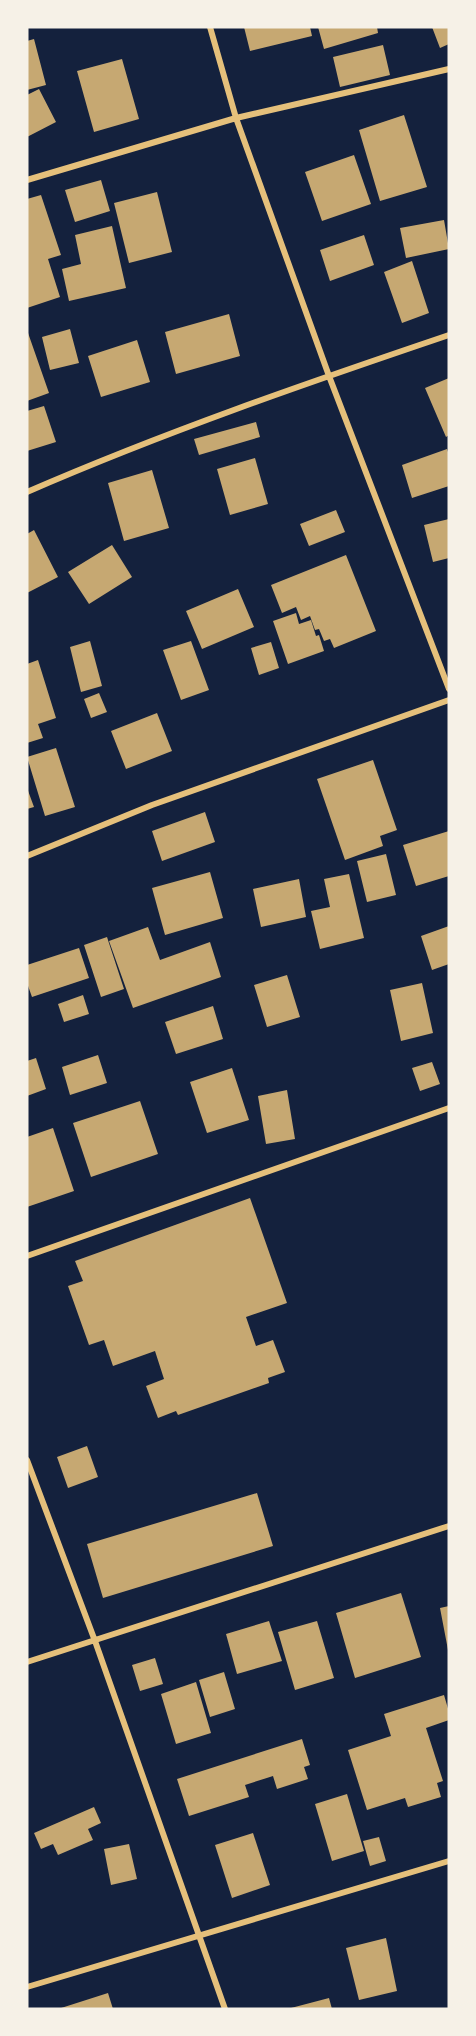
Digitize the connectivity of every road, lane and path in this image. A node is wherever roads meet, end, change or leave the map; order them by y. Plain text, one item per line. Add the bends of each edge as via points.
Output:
1 (210, 27) edge
2 (449, 69) edge
3 (236, 118) junction
4 (27, 180) edge
5 (449, 335) edge
6 (329, 376) junction
7 (27, 492) edge
8 (449, 689) edge
9 (449, 700) edge
10 (27, 856) edge
11 (449, 1108) edge
12 (27, 1256) edge
13 (27, 1460) edge
14 (449, 1526) edge
15 (95, 1641) junction
16 (27, 1662) edge
17 (449, 1861) edge
18 (200, 1936) junction
19 (27, 1987) edge
20 (225, 2009) edge

1 - 3 street
2 - 3 street
3 - 4 street
3 - 6 street
5 - 6 street
6 - 7 street
6 - 8 street
9 - 10 street via 152,805
11 - 12 street
13 - 15 street
14 - 15 street
15 - 16 street
15 - 18 street
17 - 18 street
18 - 19 street
18 - 20 street

